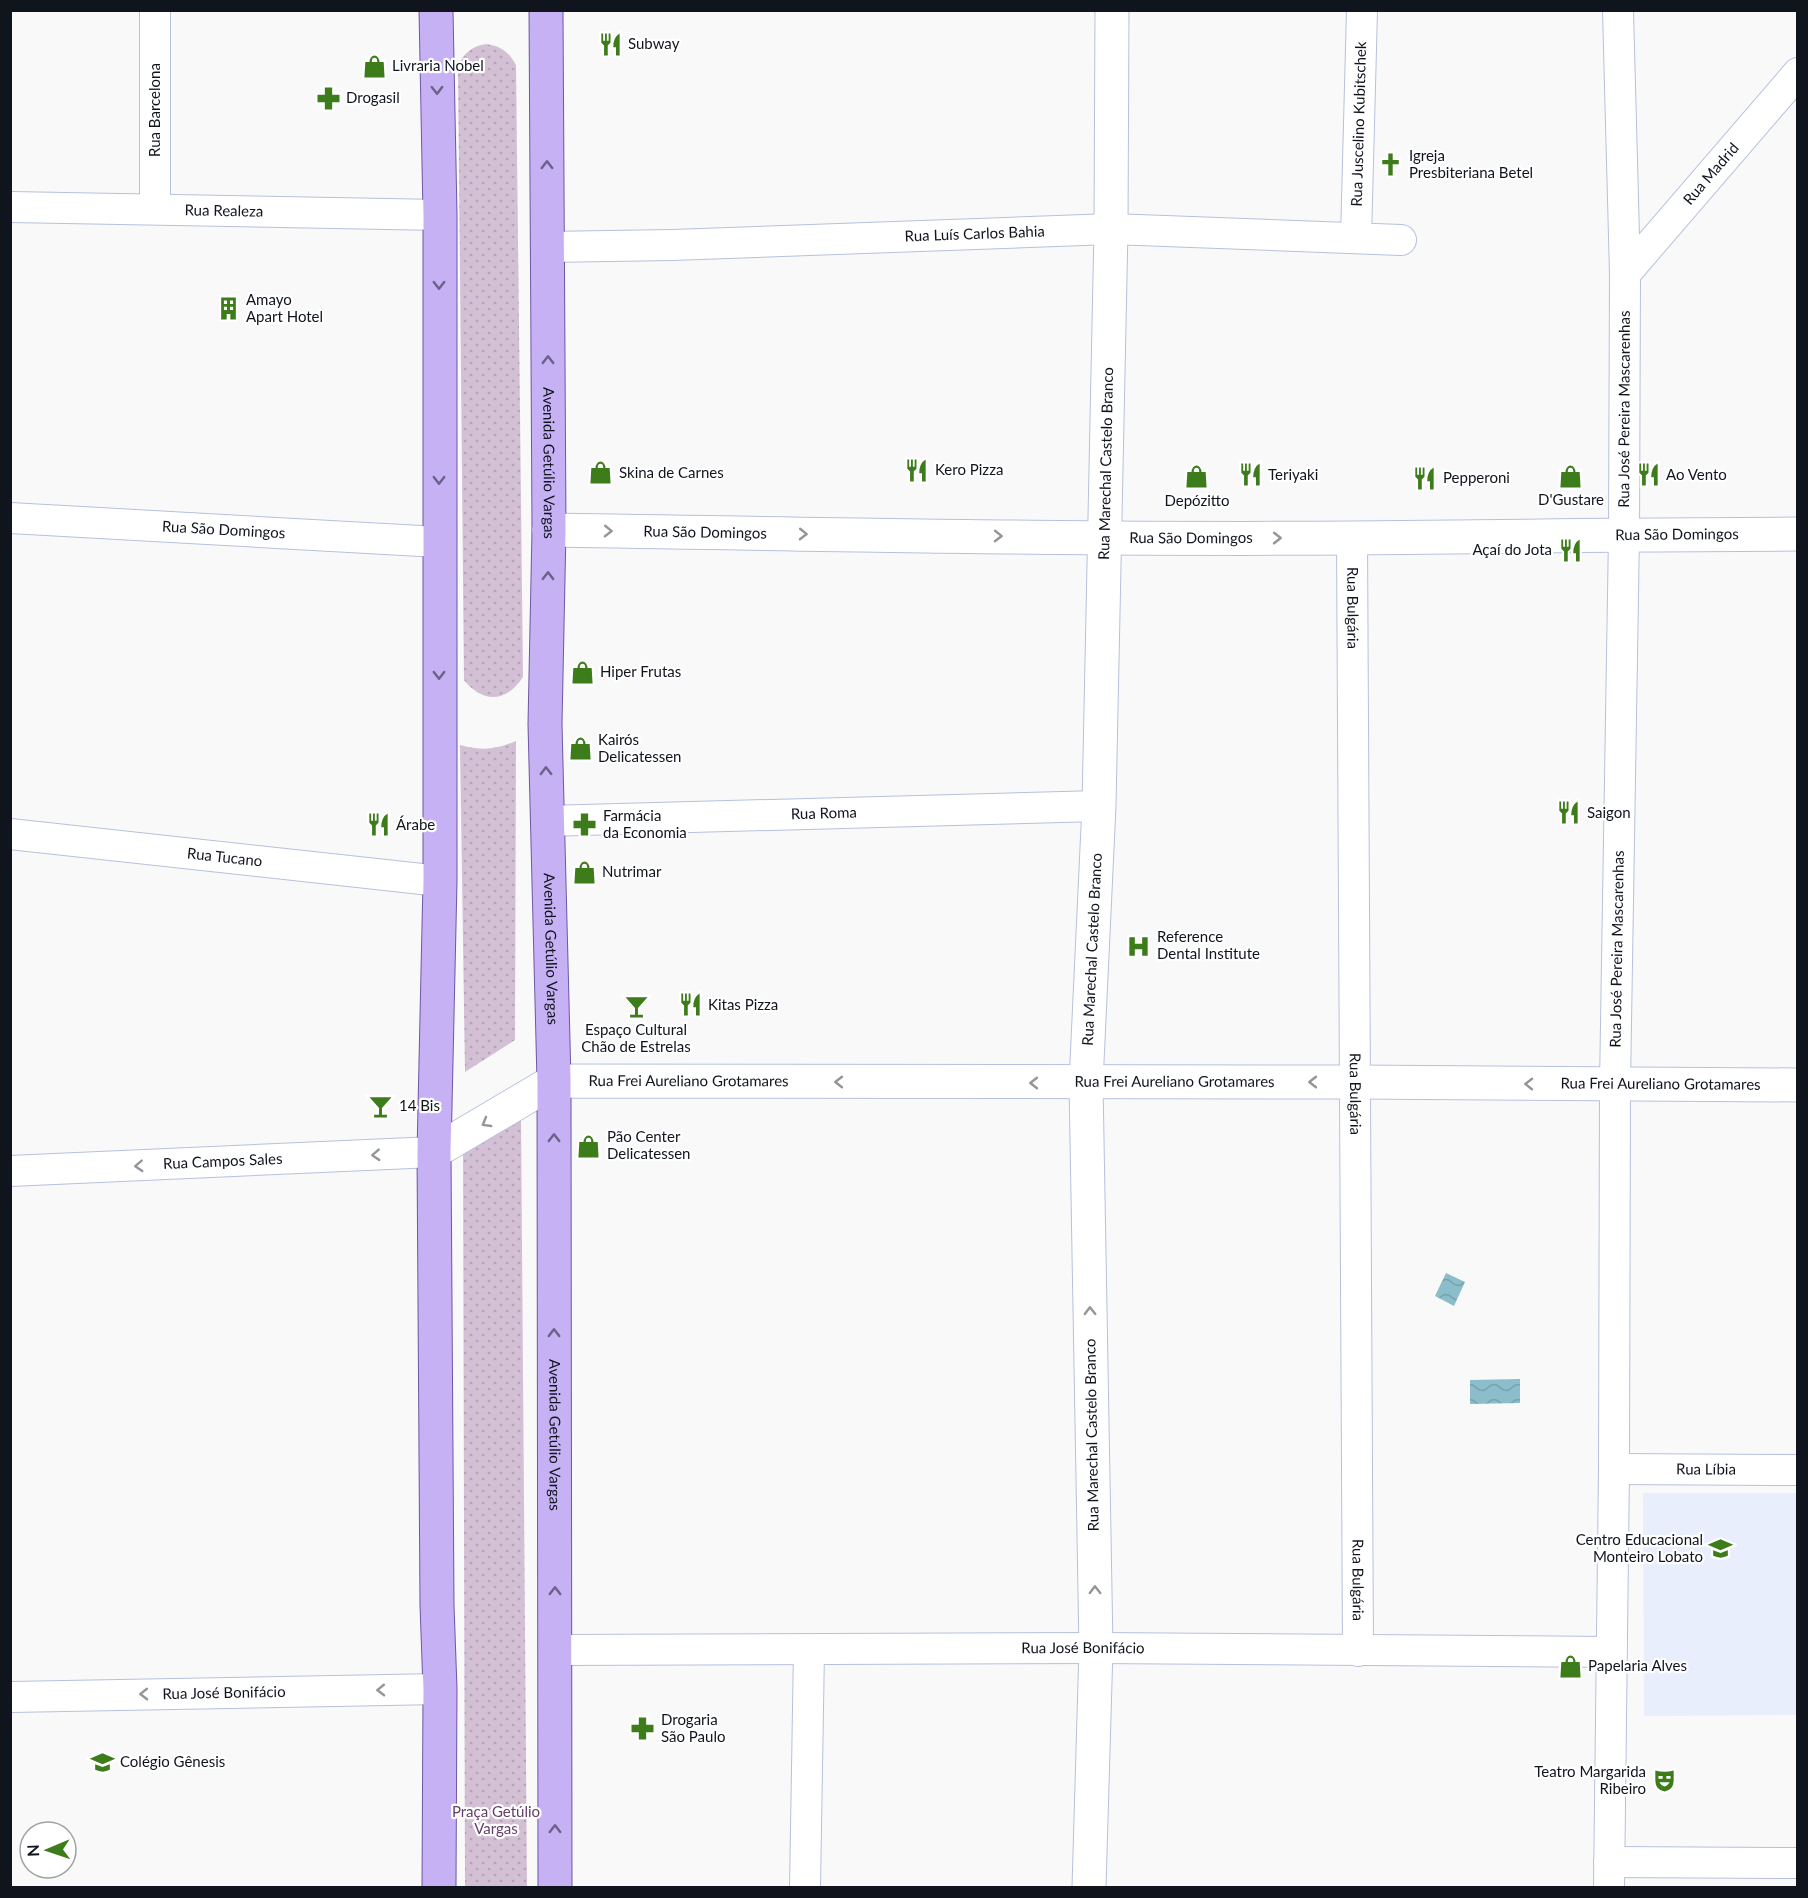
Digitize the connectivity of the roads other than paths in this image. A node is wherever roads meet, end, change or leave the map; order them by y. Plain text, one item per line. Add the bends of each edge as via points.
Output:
1 (155, 10) edge
2 (436, 10) edge
3 (546, 10) edge
4 (1112, 10) edge
5 (1362, 10) edge
6 (1618, 10) edge
7 (1797, 73) edge
8 (10, 207) edge
9 (155, 209) junction
10 (440, 215) junction
11 (1111, 229) junction
12 (1356, 238) junction
13 (1401, 240) dead end
14 (547, 247) junction
15 (1625, 274) junction
16 (10, 518) edge
17 (549, 530) junction
18 (1624, 534) junction
19 (1797, 534) edge
20 (1105, 538) junction
21 (1352, 538) junction
22 (439, 542) junction
23 (1099, 806) junction
24 (546, 822) junction
25 (10, 834) edge
26 (440, 881) junction
27 (554, 1082) junction
28 (1356, 1082) junction
29 (1086, 1083) junction
30 (1615, 1085) junction
31 (1797, 1085) edge
32 (434, 1152) junction
33 (10, 1171) edge
34 (1614, 1469) junction
35 (1797, 1470) edge
36 (1096, 1648) junction
37 (555, 1650) junction
38 (809, 1650) junction
39 (1358, 1651) junction
40 (1611, 1652) junction
41 (440, 1689) junction
42 (10, 1697) edge
43 (1797, 1863) edge
44 (1609, 1875) edge
45 (439, 1887) edge
46 (555, 1887) edge
47 (806, 1887) edge
48 (1089, 1887) edge

1 - 9 street, Rua Barcelona
2 -> 10 main road
14 -> 3 main road, Avenida Getúlio Vargas
4 - 11 street, Rua Marechal Castelo Branco
5 - 12 street, Rua Juscelino Kubitschek
6 - 15 street, Rua José Pereira Mascarenhas
7 - 15 street, Rua Madrid
8 - 9 street, Rua Realeza
9 - 10 street, Rua Realeza
10 -> 22 main road
11 - 12 street, Rua Luís Carlos Bahia
11 - 14 street, Rua Luís Carlos Bahia
11 - 20 street, Rua Marechal Castelo Branco
12 - 13 street, Rua Luís Carlos Bahia
17 -> 14 main road, Avenida Getúlio Vargas
15 - 18 street, Rua José Pereira Mascarenhas
16 - 22 street, Rua São Domingos
17 -> 20 street, Rua São Domingos
24 -> 17 main road, Avenida Getúlio Vargas
18 - 19 street, Rua São Domingos
18 - 21 street, Rua São Domingos
18 - 30 street, Rua José Pereira Mascarenhas
20 -> 21 street, Rua São Domingos
20 - 23 street, Rua Marechal Castelo Branco
21 - 28 street, Rua Bulgária
22 -> 26 main road
23 - 24 street, Rua Roma
23 - 29 street, Rua Marechal Castelo Branco
24 - 27 main road, Avenida Getúlio Vargas
25 - 26 street, Rua Tucano
26 - 32 main road
29 -> 27 street, Rua Frei Aureliano Grotamares
27 -> 32 street
37 -> 27 main road, Avenida Getúlio Vargas
28 -> 29 street, Rua Frei Aureliano Grotamares
30 -> 28 street, Rua Frei Aureliano Grotamares
28 - 39 street, Rua Bulgária
36 -> 29 street, Rua Marechal Castelo Branco
30 - 31 street, Rua Frei Aureliano Grotamares
30 - 34 street, Rua José Pereira Mascarenhas
32 -> 33 street, Rua Campos Sales
32 - 41 main road
34 - 35 street, Rua Líbia
34 - 40 street, Rua José Pereira Mascarenhas
36 - 38 street, Rua José Bonifácio
36 - 39 street, Rua José Bonifácio
36 - 48 street, Rua Marechal Castelo Branco
37 - 38 street, Rua José Bonifácio
46 -> 37 main road, Avenida Getúlio Vargas
38 - 47 street
39 - 40 street, Rua José Bonifácio
40 - 44 street, Rua José Pereira Mascarenhas
41 -> 42 street, Rua José Bonifácio
41 - 45 main road
43 - 44 street

